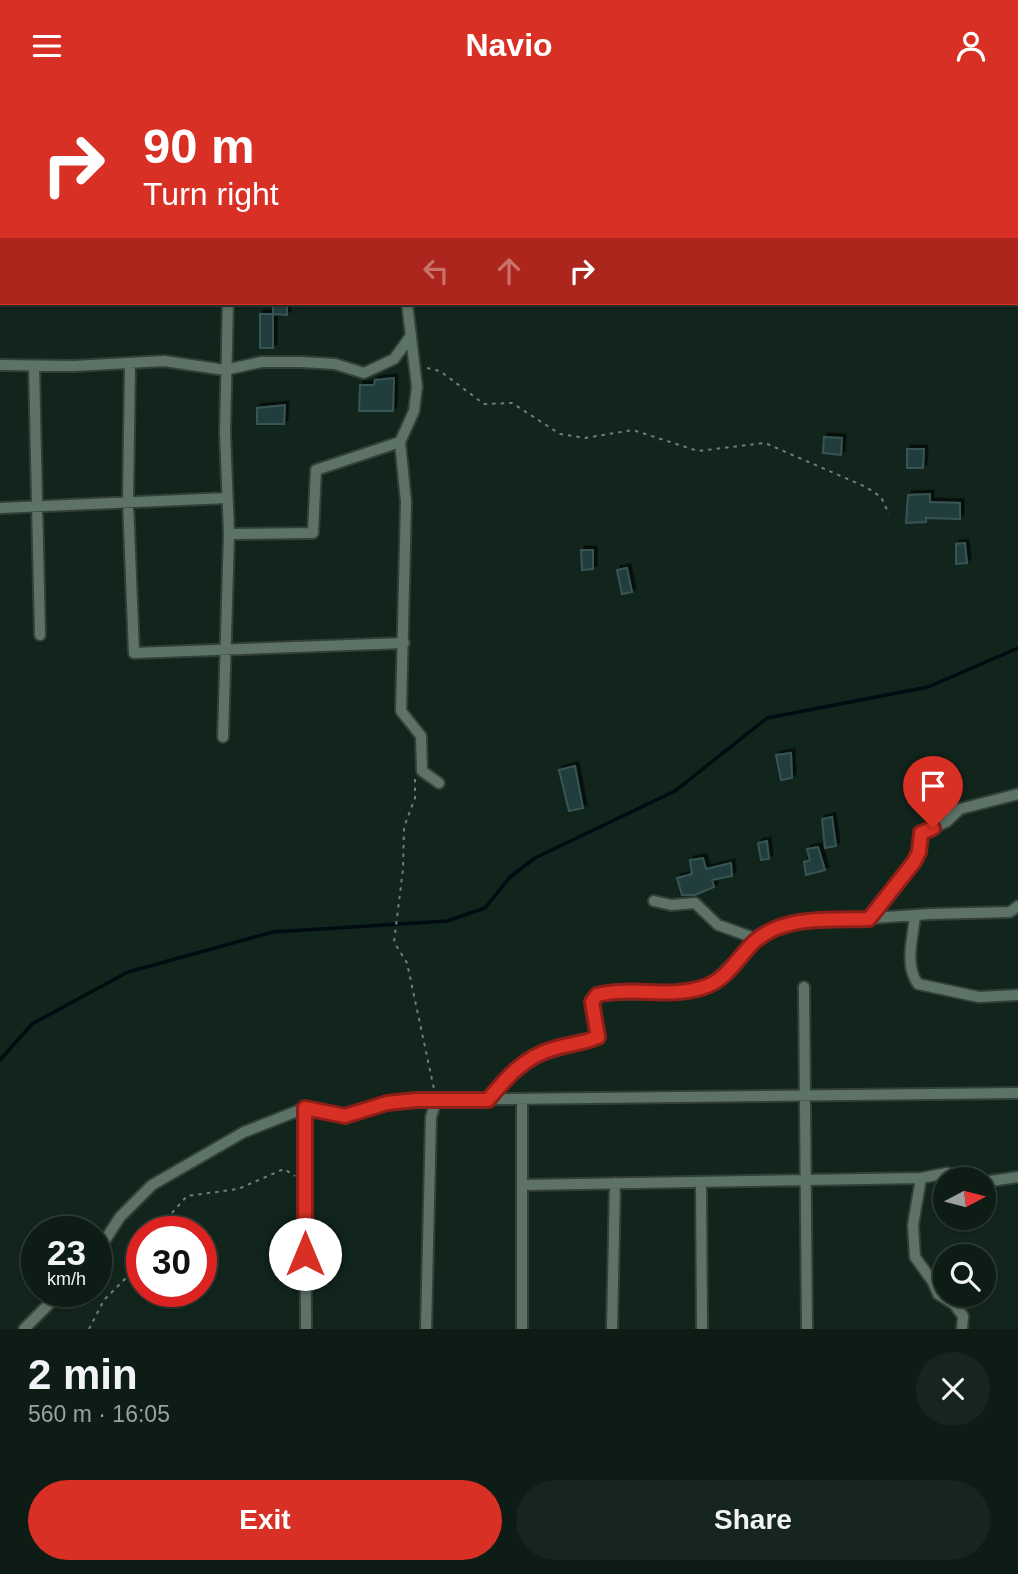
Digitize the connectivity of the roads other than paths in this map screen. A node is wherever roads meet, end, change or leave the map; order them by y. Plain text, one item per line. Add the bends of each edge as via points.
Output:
1 (228, 305) edge
2 (407, 305) edge
3 (410, 337) junction
4 (130, 363) junction
5 (0, 365) edge
6 (34, 366) junction
7 (225, 370) junction
8 (400, 442) junction
9 (227, 498) junction
10 (128, 502) junction
11 (37, 506) junction
12 (0, 508) edge
13 (229, 534) junction
14 (40, 635) dead end
15 (404, 643) junction
16 (225, 652) junction
17 (223, 737) dead end
18 (439, 783) dead end
19 (1018, 794) edge
20 (654, 901) dead end
21 (1018, 906) edge
22 (915, 916) junction
23 (869, 919) junction
24 (757, 939) junction
25 (804, 987) dead end
26 (1018, 995) edge
27 (1018, 1093) edge
28 (805, 1096) junction
29 (488, 1100) junction
30 (522, 1100) junction
31 (436, 1101) junction
32 (305, 1108) junction
33 (933, 1176) edge
34 (1018, 1177) edge
35 (921, 1178) junction
36 (806, 1180) junction
37 (996, 1180) edge
38 (701, 1182) junction
39 (615, 1183) junction
40 (522, 1185) junction
41 (112, 1231) edge
42 (46, 1307) edge
43 (24, 1329) edge
44 (306, 1329) edge
45 (426, 1329) edge
46 (522, 1329) edge
47 (612, 1329) edge
48 (702, 1329) edge
49 (807, 1329) edge
50 (962, 1329) edge

1 - 7 street
2 - 3 street
3 - 7 street via 394,359 364,373 335,364 301,362 261,362
3 - 8 street via 417,387 414,411
4 - 6 street
4 - 7 street via 164,361
4 - 10 street
5 - 6 street
6 - 11 street
7 - 9 street
8 - 13 street via 316,470 313,533
8 - 15 street via 406,502
9 - 10 street
9 - 13 street
10 - 11 street
10 - 16 street via 134,653
11 - 12 street
11 - 14 street
13 - 16 street
15 - 16 street
15 - 18 street via 401,711 421,736 422,771
16 - 17 street
19 - 23 street via 960,809 946,822 921,833 914,862
20 - 24 street via 671,905 692,902 718,925
21 - 22 street via 1010,912
22 - 23 street
22 - 26 street via 910,960 918,984 979,997
23 - 24 street via 789,924
24 - 29 street via 724,976 700,989 597,995 592,1002 598,1037 528,1060 511,1072
25 - 28 street
27 - 28 street
28 - 30 street
28 - 36 street
29 - 30 street
29 - 31 street
30 - 40 street
31 - 32 street via 387,1103 345,1116
31 - 45 street via 431,1117
32 - 41 street via 244,1132 162,1177 135,1199
32 - 44 street
33 - 35 street
34 - 37 street
35 - 36 street
35 - 50 street via 915,1257 942,1299 954,1304 963,1316
36 - 38 street
36 - 49 street
38 - 39 street
38 - 48 street
39 - 40 street
39 - 47 street
40 - 46 street
42 - 43 street

